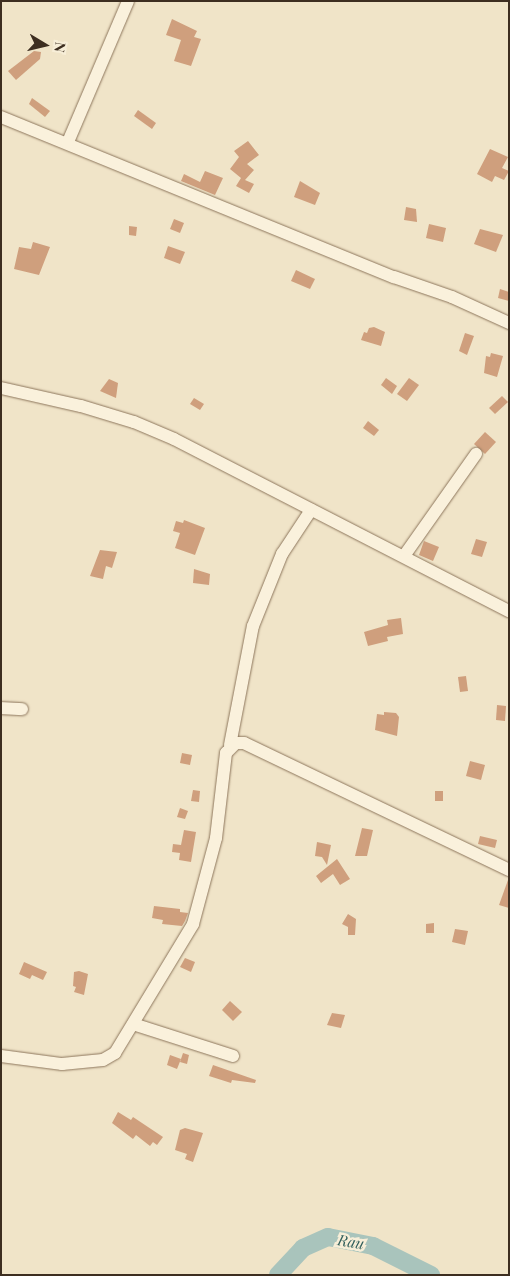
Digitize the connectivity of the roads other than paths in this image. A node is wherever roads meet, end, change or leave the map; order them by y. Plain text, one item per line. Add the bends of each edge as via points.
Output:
1 (128, 1) edge
2 (1, 117) edge
3 (68, 142) junction
4 (509, 323) edge
5 (1, 388) edge
6 (476, 454) dead end
7 (311, 510) junction
8 (404, 556) junction
9 (509, 611) edge
10 (1, 708) edge
11 (22, 709) dead end
12 (230, 745) junction
13 (509, 870) edge
14 (133, 1024) junction
15 (1, 1056) edge
16 (233, 1056) dead end

1 - 3 street
2 - 3 street
3 - 4 street
5 - 7 street via 134,422 174,439
6 - 8 street
7 - 8 street
7 - 12 street via 282,554 253,626
8 - 9 street
10 - 11 street
12 - 13 street via 244,743
12 - 14 street via 226,753 216,838 193,924
14 - 15 street via 115,1053 103,1060 62,1064
14 - 16 street

